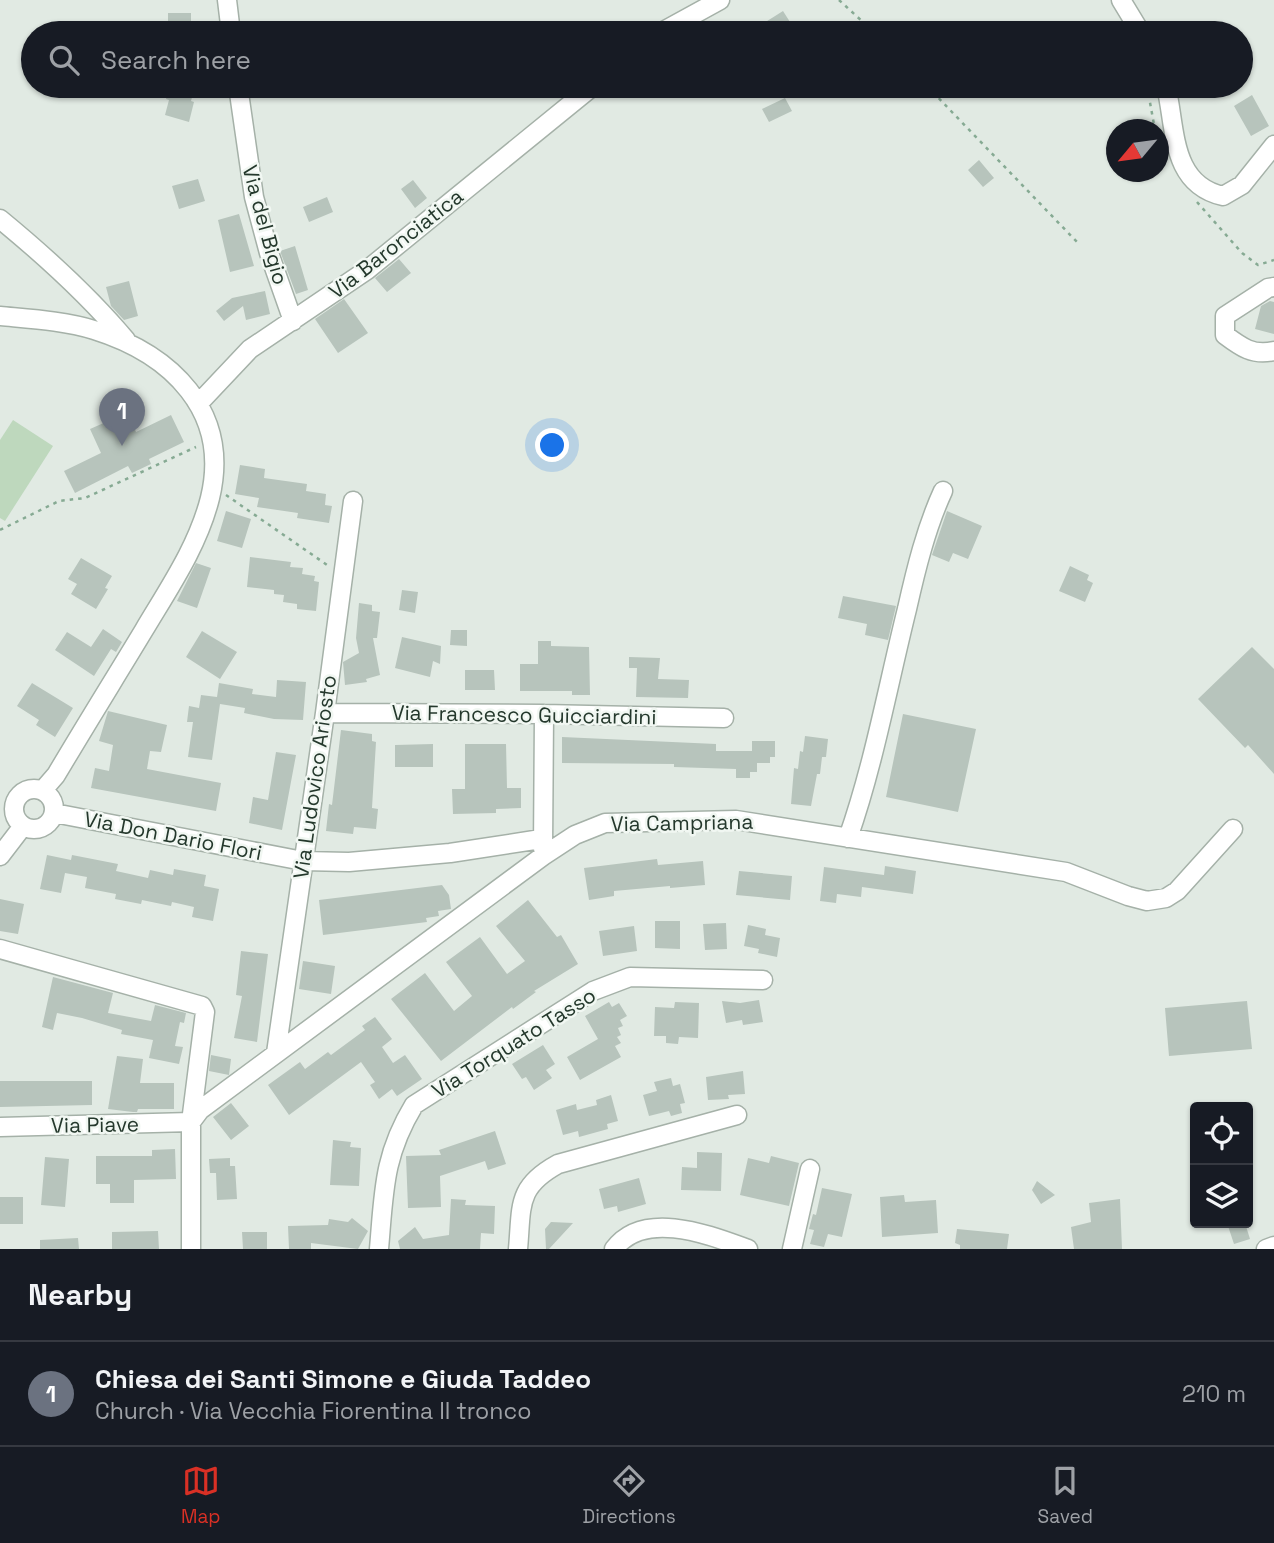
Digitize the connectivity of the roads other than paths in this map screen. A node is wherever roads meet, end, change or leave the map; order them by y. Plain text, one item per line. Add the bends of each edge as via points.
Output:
1 (227, 0) edge
2 (720, 0) edge
3 (1121, 0) edge
4 (230, 21) edge
5 (682, 21) edge
6 (1134, 21) edge
7 (240, 98) edge
8 (578, 98) edge
9 (1168, 98) edge
10 (1274, 145) edge
11 (0, 219) edge
12 (1274, 287) edge
13 (0, 316) edge
14 (293, 321) junction
15 (128, 342) junction
16 (1274, 351) edge
17 (199, 403) junction
18 (943, 491) dead end
19 (353, 501) dead end
20 (325, 713) junction
21 (544, 714) junction
22 (724, 718) dead end
23 (43, 790) junction
24 (8, 797) edge
25 (54, 813) junction
26 (23, 826) junction
27 (1233, 830) dead end
28 (848, 838) junction
29 (542, 847) junction
30 (0, 856) edge
31 (303, 861) junction
32 (0, 949) edge
33 (763, 980) dead end
34 (276, 1053) junction
35 (737, 1115) dead end
36 (191, 1122) junction
37 (0, 1127) edge
38 (810, 1169) dead end
39 (1274, 1246) edge
40 (191, 1249) edge
41 (379, 1249) edge
42 (518, 1249) edge
43 (614, 1249) edge
44 (748, 1249) edge
45 (792, 1249) edge
46 (1266, 1249) edge

1 - 4 street
2 - 5 street
3 - 6 street
7 - 14 street, Via del Bigio via 254,198
8 - 14 street, Via Baronciatica via 367,270
9 - 10 street via 1172,133 1182,160 1194,182 1209,193 1223,196 1242,185
11 - 15 street via 106,316
12 - 16 street via 1225,316 1225,335 1245,350
13 - 15 street via 92,329
14 - 17 street, Via Baronciatica via 250,349
15 - 17 street via 155,356
17 - 23 street via 215,467 200,530 179,572
18 - 28 street via 913,583
19 - 20 street, Via Ludovico Ariosto
20 - 21 street, Via Francesco Guicciardini
20 - 31 street, Via Ludovico Ariosto
21 - 22 street, Via Francesco Guicciardini
21 - 29 street
23 - 24 street
23 - 25 street via 52,800
24 - 26 street
25 - 26 street via 40,828
25 - 31 street, Via Don Dario Flori
26 - 30 street
27 - 28 street, Via Campriana via 1177,891 1156,901 1138,900 1066,872
28 - 29 street, Via Campriana via 736,820 622,821 589,828
29 - 31 street, Via Don Dario Flori via 349,862
29 - 34 street, Via Campriana
31 - 34 street, Via Ludovico Ariosto
32 - 36 street via 202,1006 205,1012
33 - 41 street, Via Torquato Tasso via 620,979 593,991 414,1105 390,1156
34 - 36 street, Via Campriana via 200,1110
35 - 42 street via 558,1164 541,1174 522,1201
36 - 37 street, Via Piave
36 - 40 street
38 - 45 street
39 - 46 street
43 - 44 street via 628,1234 662,1228 719,1238

